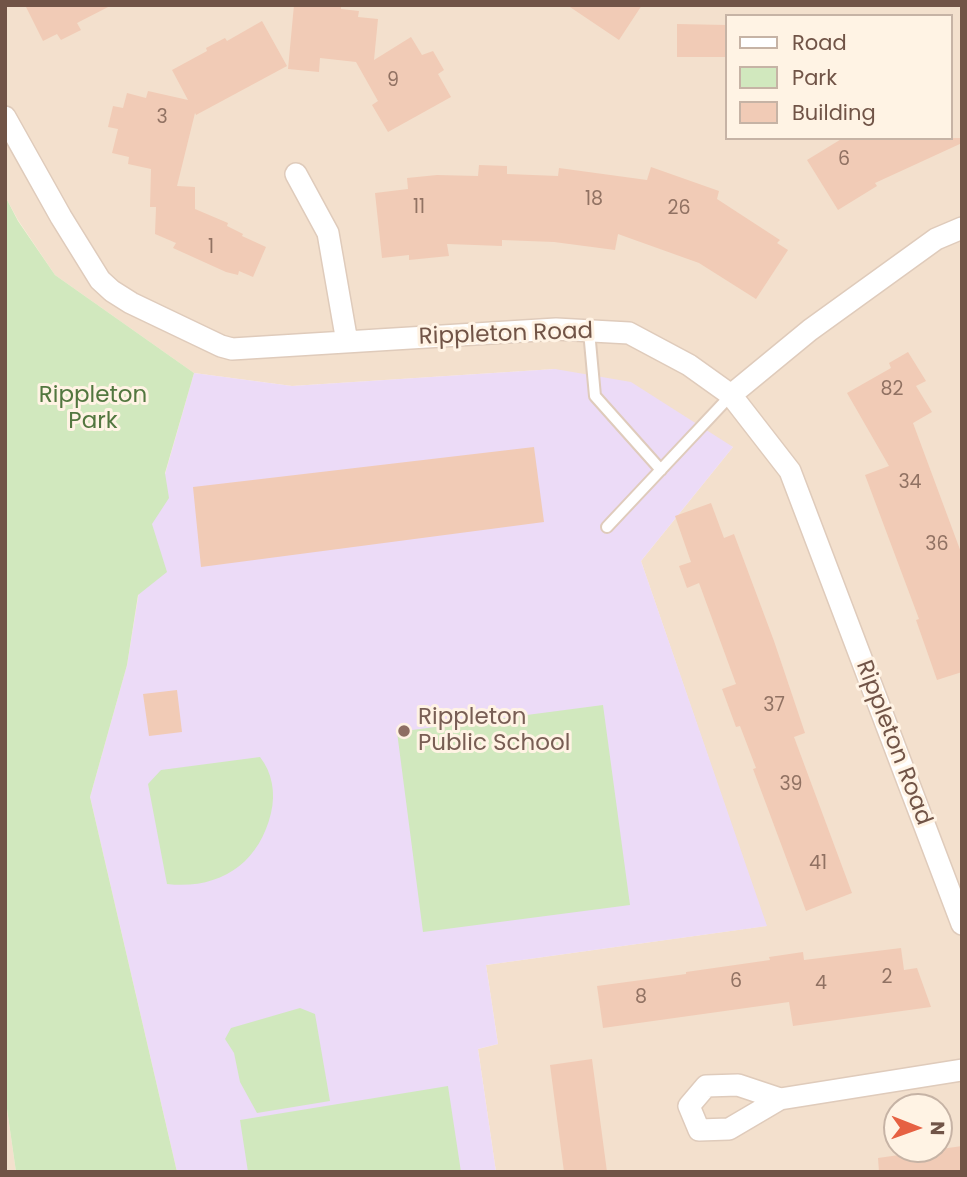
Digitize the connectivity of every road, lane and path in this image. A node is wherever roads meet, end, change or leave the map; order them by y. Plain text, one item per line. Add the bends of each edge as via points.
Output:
1 (5, 117) edge
2 (296, 174) dead end
3 (962, 228) edge
4 (589, 331) junction
5 (347, 342) junction
6 (732, 395) junction
7 (661, 470) junction
8 (607, 527) dead end
9 (962, 923) edge
10 (962, 1070) edge
11 (779, 1099) dead end

1 - 5 street, Rippleton Road via 88,263 112,291 226,348
2 - 5 street via 328,233
3 - 6 street via 936,239 810,330
4 - 5 street, Rippleton Road
4 - 6 street, Rippleton Road via 629,333 689,365
4 - 7 lane via 595,396
6 - 7 lane
6 - 9 street, Rippleton Road via 790,471
7 - 8 lane
10 - 11 street

